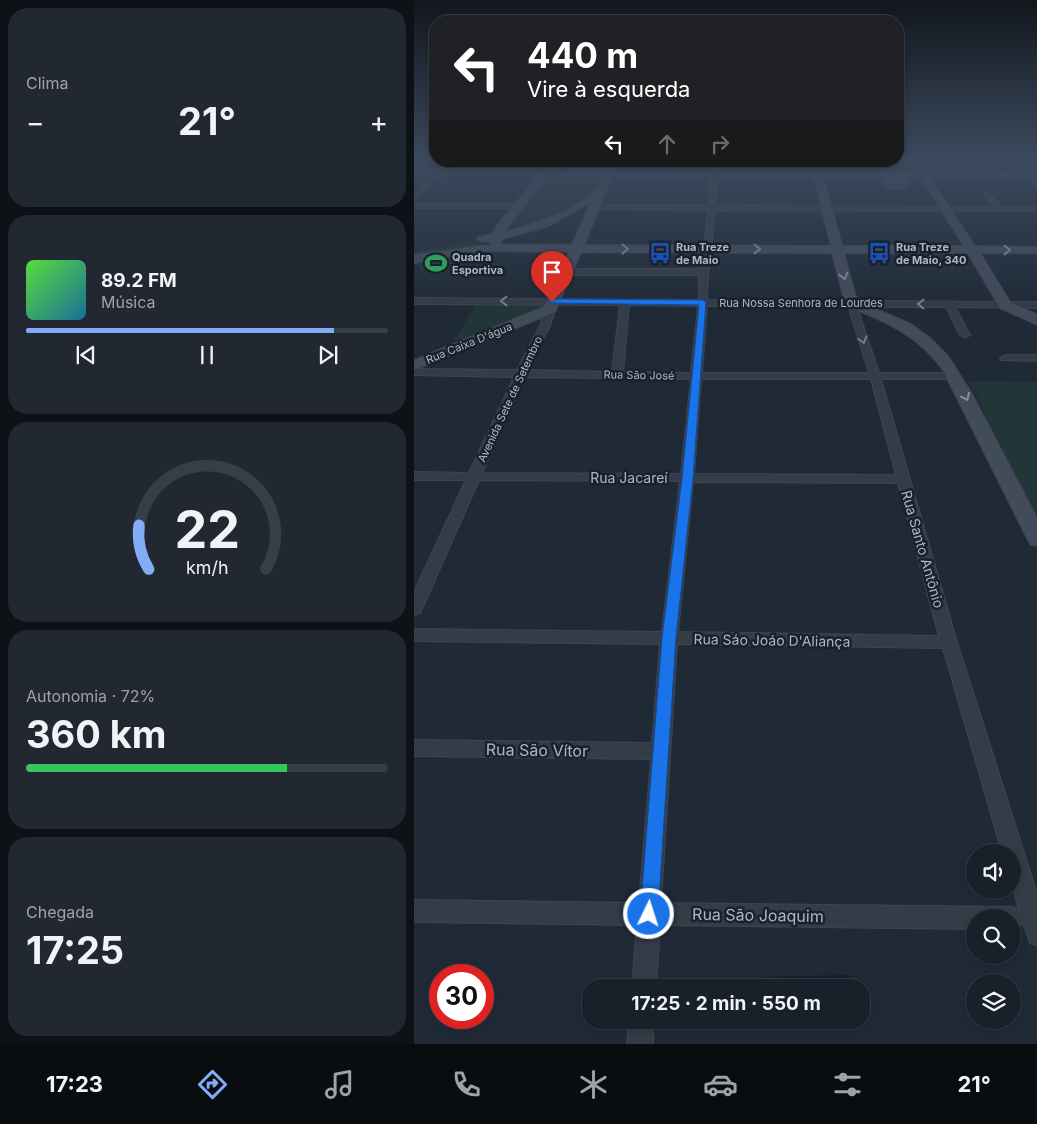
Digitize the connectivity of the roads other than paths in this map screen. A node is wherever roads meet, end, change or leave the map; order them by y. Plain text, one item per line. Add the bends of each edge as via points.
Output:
1 (945, 209) edge
2 (515, 210) edge
3 (576, 210) edge
4 (594, 210) edge
5 (712, 210) edge
6 (826, 210) edge
7 (506, 222) junction
8 (544, 225) junction
9 (499, 241) junction
10 (576, 248) junction
11 (708, 249) junction
12 (837, 250) junction
13 (972, 250) junction
14 (1037, 250) edge
15 (414, 251) edge
16 (414, 259) edge
17 (565, 272) junction
18 (703, 272) junction
19 (414, 301) edge
20 (625, 302) junction
21 (703, 302) junction
22 (851, 303) junction
23 (950, 304) junction
24 (1004, 305) junction
25 (1037, 305) edge
26 (551, 306) junction
27 (524, 320) junction
28 (1037, 321) edge
29 (544, 326) junction
30 (965, 335) dead end
31 (1005, 358) dead end
32 (1037, 358) edge
33 (414, 365) edge
34 (414, 372) edge
35 (520, 374) junction
36 (617, 375) junction
37 (697, 376) junction
38 (875, 376) junction
39 (954, 376) junction
40 (414, 476) edge
41 (474, 476) junction
42 (687, 478) junction
43 (903, 480) junction
44 (1037, 540) edge
45 (414, 609) edge
46 (414, 635) edge
47 (669, 638) junction
48 (949, 642) junction
49 (414, 748) edge
50 (661, 752) junction
51 (414, 911) edge
52 (649, 914) junction
53 (1026, 921) edge
54 (645, 979) edge
55 (641, 1029) edge
56 (640, 1044) edge

1 - 13 main road
2 - 7 main road
3 - 8 main road
4 - 10 main road, Avenida Sete de Setembro
5 - 11 street
6 - 12 main road, Rua Santo Antônio
7 - 8 main road via 519,227
7 - 9 main road
8 - 9 main road
9 - 10 main road
9 - 15 main road via 470,239
9 - 16 main road via 474,249
10 -> 11 main road
10 - 17 main road, Avenida Sete de Setembro
11 -> 12 main road
11 - 18 street
12 - 13 main road
12 -> 22 main road, Rua Santo Antônio
13 -> 14 main road
13 - 24 main road
17 - 18 street
17 - 26 main road, Avenida Sete de Setembro
18 - 21 street
26 -> 19 street, Rua Nossa Senhora de Lourdes
20 - 21 street, Rua Nossa Senhora de Lourdes
20 - 26 street, Rua Nossa Senhora de Lourdes
20 - 36 street
21 - 22 street, Rua Nossa Senhora de Lourdes
21 - 37 street
23 -> 22 street, Rua Nossa Senhora de Lourdes
22 -> 38 street, Rua Santo Antônio
22 - 39 main road via 883,315 919,336 934,348
23 - 24 street, Rua Nossa Senhora de Lourdes
23 - 30 street
24 - 25 street, Rua Nossa Senhora de Lourdes
24 - 28 main road
26 - 27 main road, Rua Caixa D'água
26 - 29 street, Avenida Sete de Setembro
27 - 29 street, Rua Caixa D'água
27 - 33 main road, Rua Caixa D'água
29 - 35 street, Avenida Sete de Setembro
31 - 32 street
34 - 35 street, Rua São José
35 - 36 street, Rua São José
35 - 41 street, Avenida Sete de Setembro
36 - 37 street, Rua São José
37 - 38 street, Rua São José
37 - 42 street
38 - 39 street, Rua São José
38 - 43 street, Rua Santo Antônio
39 -> 44 main road
40 - 41 street, Rua Jacareí
41 - 42 street, Rua Jacareí
41 - 45 street, Avenida Sete de Setembro
42 - 43 street, Rua Jacareí
42 - 47 street
43 - 48 street, Rua Santo Antônio
46 - 47 street, Rua Sáo Joáo D'Aliança
47 - 48 street, Rua Sáo Joáo D'Aliança
47 - 50 street
48 - 53 street, Rua Santo Antônio
49 - 50 street, Rua São Vítor
50 - 52 street
51 - 52 street, Rua São Joaquim
52 - 53 street, Rua São Joaquim
52 - 54 street
55 - 56 street

